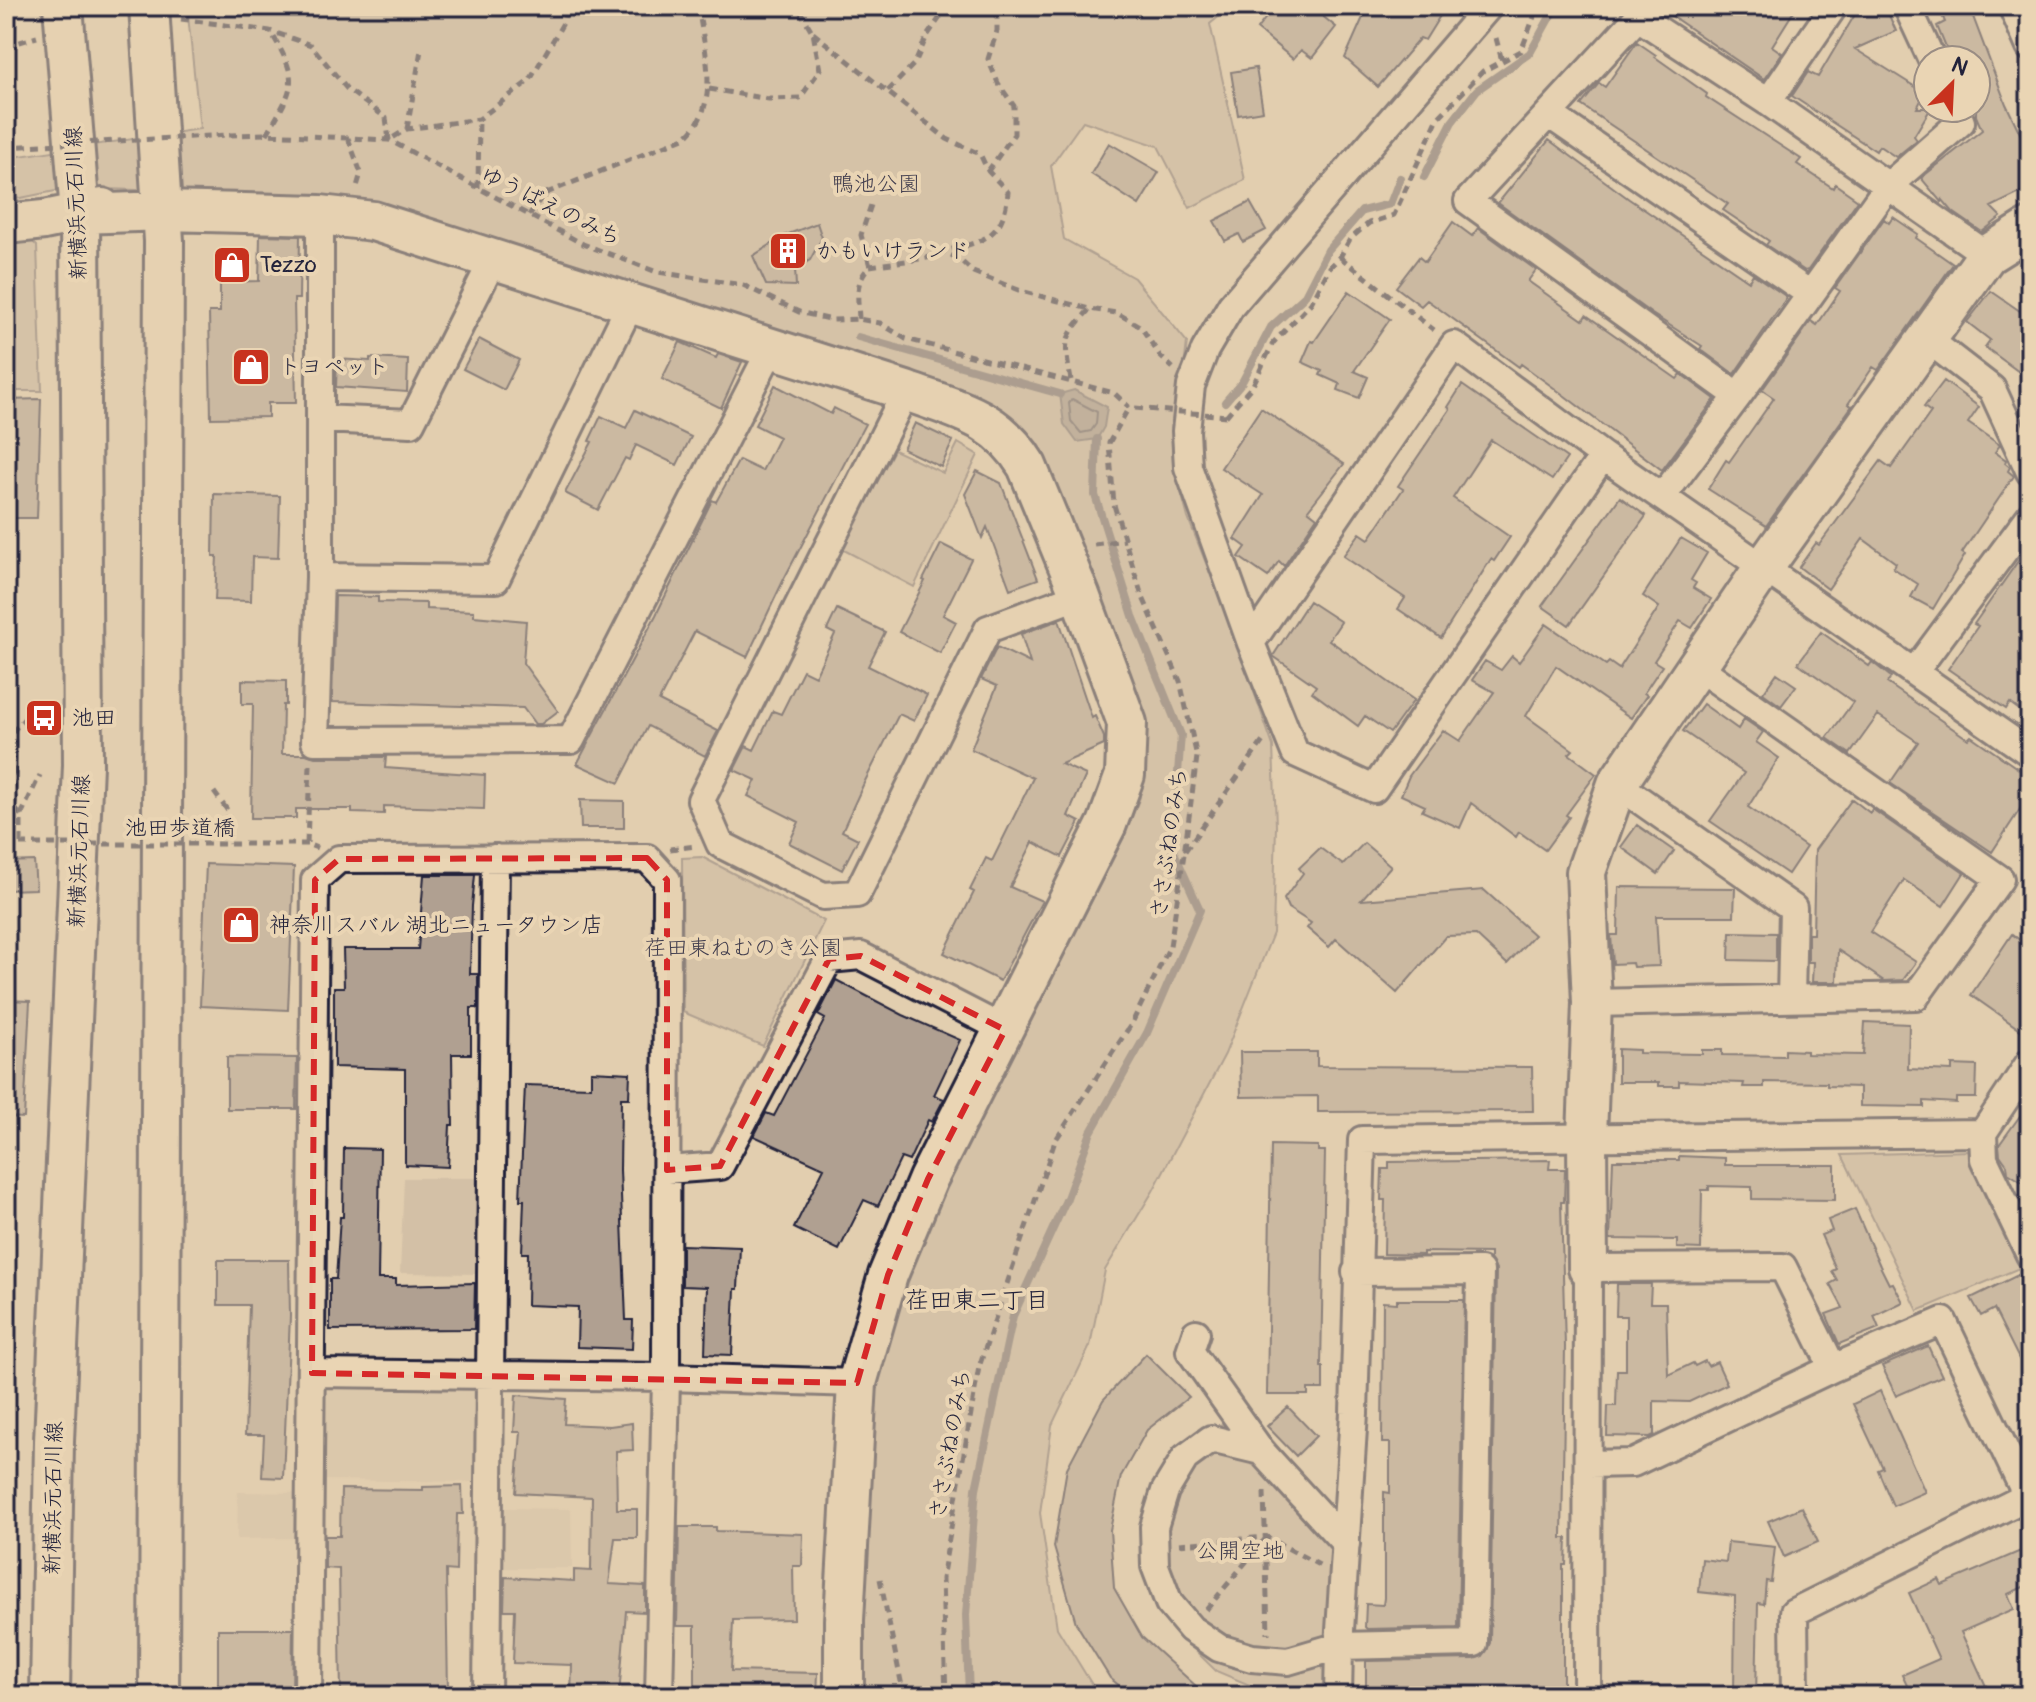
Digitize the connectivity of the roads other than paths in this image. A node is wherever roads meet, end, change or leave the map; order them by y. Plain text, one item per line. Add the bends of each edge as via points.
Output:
1 (63, 6) edge
2 (1834, 6) edge
3 (1907, 6) edge
4 (2012, 6) edge
5 (1486, 7) edge
6 (1643, 12) edge
7 (165, 13) edge
8 (1925, 44) edge
9 (2030, 47) edge
10 (1768, 102) junction
11 (1550, 115) junction
12 (1959, 124) edge
13 (160, 165) junction
14 (1888, 186) junction
15 (164, 211) junction
16 (80, 214) junction
17 (334, 216) junction
18 (6, 224) edge
19 (2030, 228) edge
20 (1987, 255) junction
21 (493, 260) junction
22 (80, 274) junction
23 (1810, 294) junction
24 (630, 305) junction
25 (1926, 338) junction
26 (771, 349) junction
27 (906, 391) junction
28 (1738, 396) junction
29 (321, 419) junction
30 (1603, 456) junction
31 (2030, 472) edge
32 (1662, 497) junction
33 (2030, 516) edge
34 (1764, 567) junction
35 (320, 577) junction
36 (1080, 595) junction
37 (1251, 643) junction
38 (1695, 665) junction
39 (1915, 671) junction
40 (2030, 753) edge
41 (1617, 784) junction
42 (495, 858) junction
43 (1791, 998) junction
44 (1592, 1003) junction
45 (1005, 1030) junction
46 (2030, 1062) edge
47 (1983, 1133) junction
48 (1587, 1137) junction
49 (667, 1170) junction
50 (2030, 1255) edge
51 (1588, 1268) junction
52 (1356, 1272) junction
53 (1196, 1333) dead end
54 (1833, 1368) junction
55 (312, 1373) junction
56 (491, 1376) junction
57 (666, 1377) junction
58 (857, 1383) junction
59 (1261, 1451) junction
60 (1589, 1464) dead end
61 (2029, 1495) edge
62 (1346, 1544) junction
63 (1339, 1646) junction
64 (50, 1696) edge
65 (159, 1696) edge
66 (308, 1696) edge
67 (487, 1696) edge
68 (659, 1696) edge
69 (844, 1696) edge
70 (1338, 1696) edge
71 (1587, 1696) edge
72 (1795, 1696) edge

1 - 16 street, 新横浜元石川線
2 - 10 street
3 - 8 street
4 - 9 street
5 - 37 street via 1231,306 1191,386 1188,467
6 - 10 street
6 - 11 street
7 - 13 street
10 - 14 street
11 - 23 street
11 - 28 street via 1468,201
12 - 14 street
13 - 15 street
13 - 16 street via 149,176 146,194
14 - 20 street
14 - 23 street
15 - 16 street
15 - 17 street
15 - 22 street via 99,229 91,238 91,263
15 - 65 street
16 - 18 street
16 - 22 street, 新横浜元石川線
17 - 21 street via 373,221
17 - 29 street
19 - 20 street
20 - 25 street
21 - 24 street
21 - 29 street via 411,423
22 - 64 street, 新横浜元石川線 via 83,765 54,1441
23 - 28 street
24 - 26 street
24 - 35 street via 496,579
25 - 31 street via 1992,389
25 - 34 street
26 - 27 street
26 - 35 street via 571,740 315,741
27 - 36 street via 983,419 1015,447
27 - 36 street via 701,800 720,844 823,896 857,894 988,629
28 - 32 street
29 - 35 street
30 - 32 street
30 - 37 street via 1454,345
30 - 37 street via 1374,789 1295,753
32 - 34 street
33 - 39 street
34 - 38 street
34 - 39 street
36 - 45 street via 1127,723 1125,775 1107,824
38 - 41 street
38 - 43 street via 2000,879 1916,996
39 - 40 street
41 - 43 street via 1793,908
41 - 44 street via 1586,872
42 - 49 street via 647,858 667,880
42 - 55 street via 339,859 315,880
42 - 56 street
43 - 44 street
44 - 48 street
45 - 49 street via 861,956 829,959 720,1166
45 - 58 street via 922,1193 888,1275
46 - 47 street
47 - 48 street
47 - 50 street via 1984,1159
48 - 51 street
48 - 52 street via 1362,1140
49 - 57 street
51 - 54 street via 1783,1267
51 - 71 street
52 - 62 street
52 - 63 street via 1480,1271 1474,1643
53 - 59 street via 1190,1351
54 - 60 street via 1633,1463
54 - 61 street via 1943,1321
55 - 56 street
55 - 66 street
56 - 57 street
56 - 67 street
57 - 58 street
57 - 68 street
58 - 69 street
59 - 62 street
59 - 63 street via 1211,1439 1185,1458 1165,1491 1154,1546 1155,1566 1169,1603 1191,1629 1219,1648 1252,1658 1288,1661
61 - 72 street via 1794,1612
62 - 63 street
63 - 70 street

